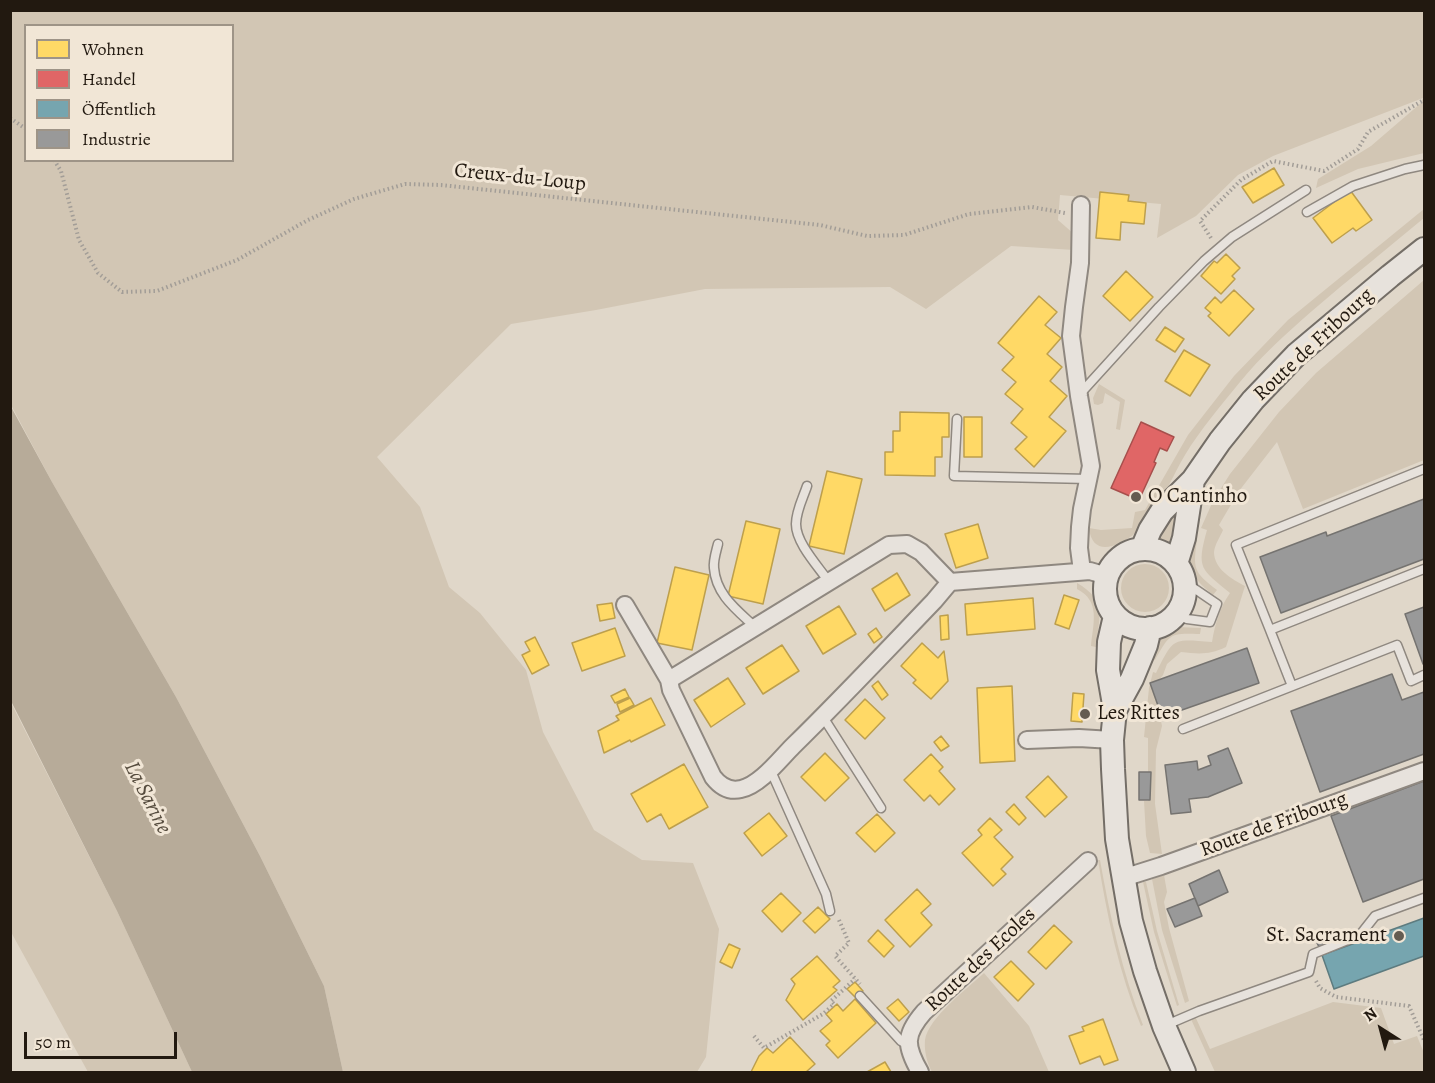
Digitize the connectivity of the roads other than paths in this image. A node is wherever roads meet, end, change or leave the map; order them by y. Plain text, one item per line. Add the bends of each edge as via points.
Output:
1 (1425, 165) edge
2 (1306, 190) dead end
3 (1082, 205) dead end
4 (1307, 212) dead end
5 (1425, 249) edge
6 (1079, 396) junction
7 (957, 419) dead end
8 (1425, 469) edge
9 (1089, 479) junction
10 (1193, 480) junction
11 (807, 486) dead end
12 (718, 544) dead end
13 (1142, 549) junction
14 (1176, 564) junction
15 (1425, 569) edge
16 (1082, 571) junction
17 (1107, 576) junction
18 (829, 582) junction
19 (950, 582) junction
20 (1185, 585) junction
21 (625, 605) dead end
22 (1176, 614) junction
23 (1115, 616) junction
24 (755, 627) junction
25 (1150, 628) junction
26 (1270, 630) junction
27 (1425, 675) edge
28 (669, 680) junction
29 (1292, 686) junction
30 (1115, 710) junction
31 (823, 717) junction
32 (1183, 729) dead end
33 (1027, 740) dead end
34 (1112, 740) junction
35 (770, 769) junction
36 (1425, 771) edge
37 (881, 808) dead end
38 (1088, 861) dead end
39 (1123, 878) junction
40 (1425, 898) edge
41 (830, 910) dead end
42 (861, 991) road end
43 (1164, 1026) junction
44 (908, 1045) junction
45 (920, 1072) edge
46 (1184, 1072) edge

1 - 4 lane via 1353,186
2 - 6 lane via 1232,237 1204,261
3 - 6 street via 1071,336
5 - 10 main road, Route de Fribourg via 1296,355 1253,400
6 - 9 street via 1091,466
7 - 9 lane via 954,476
8 - 26 lane via 1236,545
9 - 16 street via 1080,527
10 - 13 main road, Route de Fribourg via 1162,511
10 - 14 main road, Route de Fribourg
11 - 18 lane via 796,524 800,542
12 - 24 lane via 713,566 717,584 725,598
13 - 14 main road via 1162,552
13 - 17 main road via 1118,559
14 - 20 main road
15 - 26 lane
16 - 17 street
16 - 19 street
17 - 23 main road via 1106,596
18 - 19 street via 890,544 907,544 921,552
18 - 24 street
19 - 31 street
20 - 22 main road
20 - 22 lane via 1216,604 1209,622
21 - 28 street
22 - 25 main road via 1166,623
23 - 25 main road via 1131,626
23 - 30 main road via 1108,670
24 - 28 street
25 - 30 main road via 1132,679
26 - 29 lane
27 - 29 lane via 1411,681 1397,645
28 - 35 street via 720,786 740,790 760,780
29 - 32 lane
30 - 34 main road
31 - 35 street
31 - 37 lane
33 - 34 street
34 - 39 main road
35 - 41 lane
36 - 39 street, Route de Fribourg
38 - 44 street, Route des Ecoles via 924,1012 914,1024
39 - 43 main road via 1131,921
40 - 43 lane via 1375,916 1360,935 1313,954 1310,972
42 - 44 lane
43 - 46 main road
44 - 45 street

